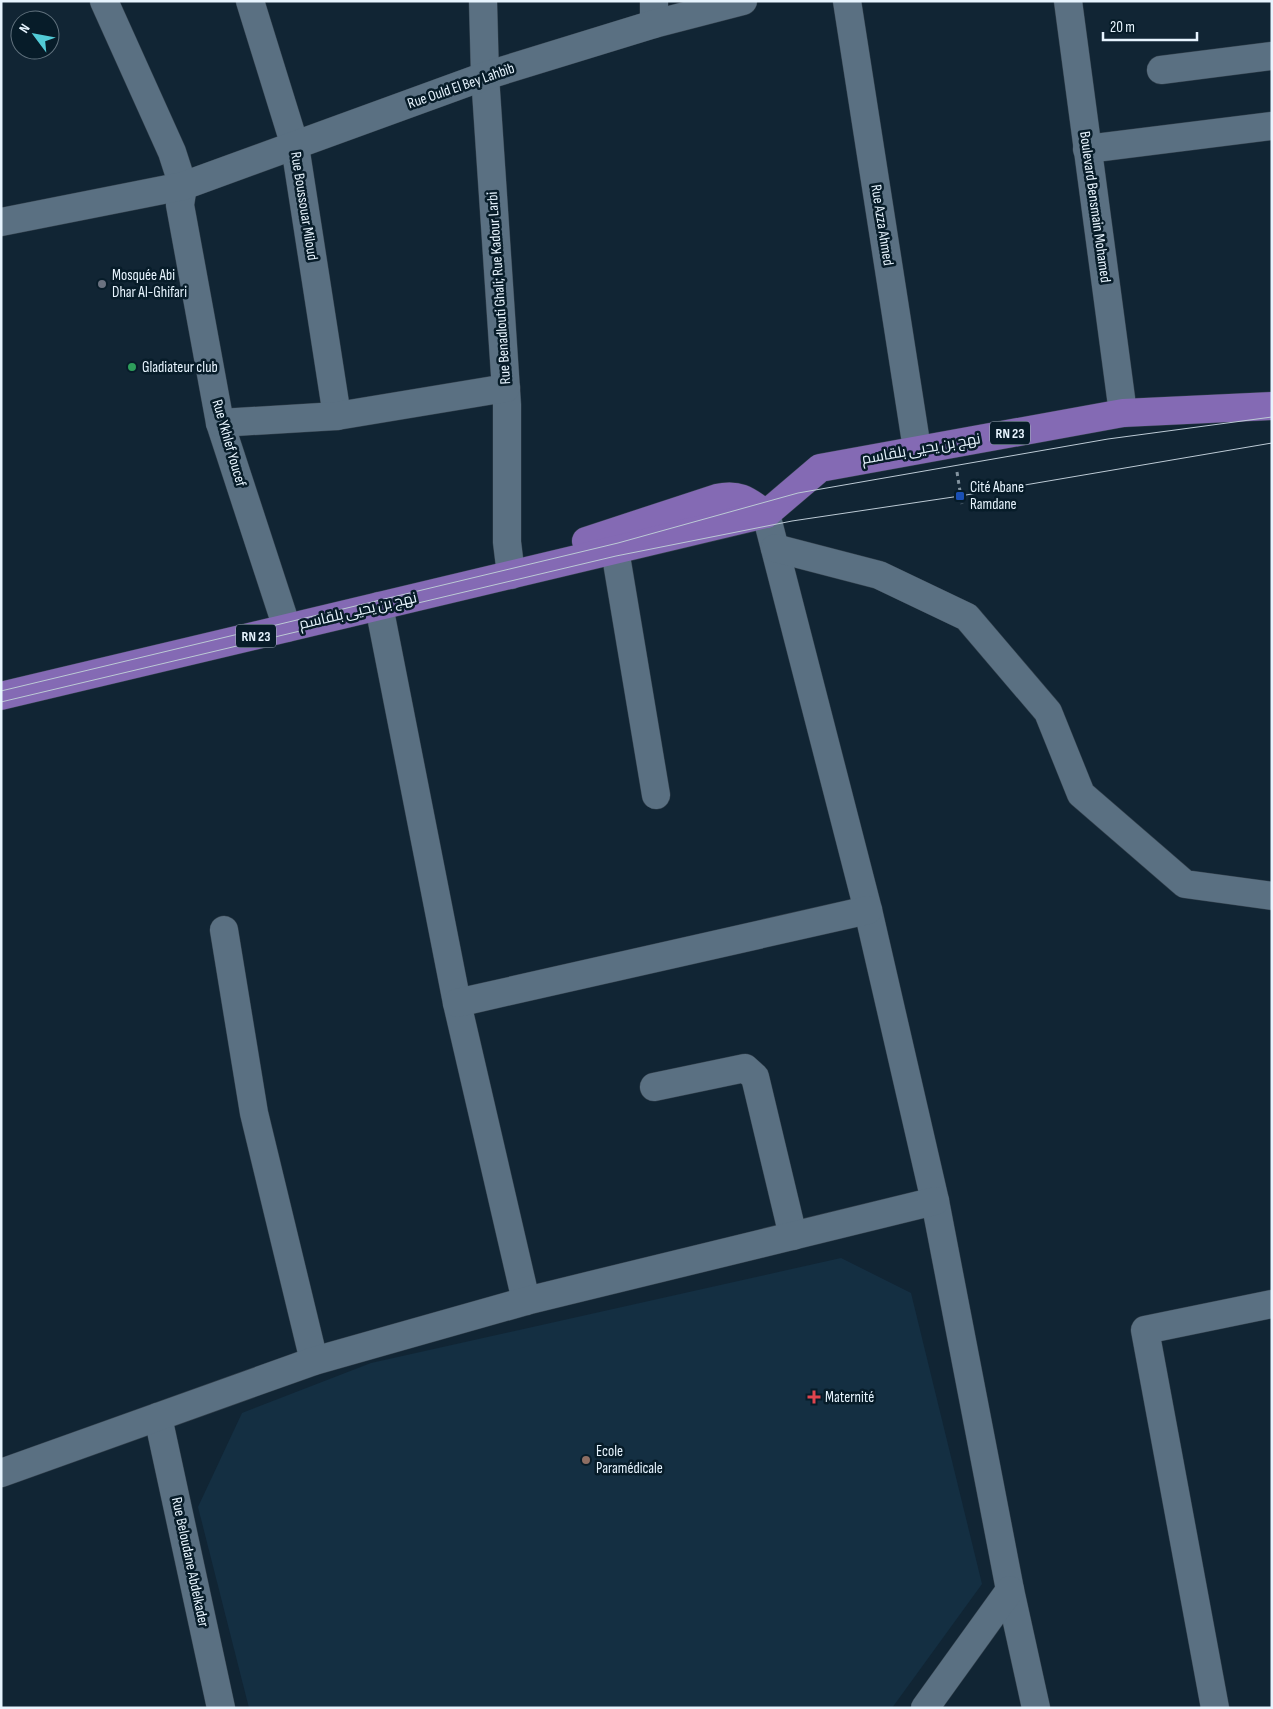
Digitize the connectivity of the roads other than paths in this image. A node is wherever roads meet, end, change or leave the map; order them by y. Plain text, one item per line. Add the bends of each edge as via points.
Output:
1 (104, 1) edge
2 (250, 1) edge
3 (483, 1) edge
4 (743, 1) edge
5 (847, 1) edge
6 (1068, 1) edge
7 (654, 13) edge
8 (1272, 56) edge
9 (1161, 70) dead end
10 (485, 76) junction
11 (1272, 126) edge
12 (295, 146) junction
13 (1087, 149) junction
14 (183, 186) junction
15 (1, 222) edge
16 (506, 388) junction
17 (1272, 406) edge
18 (1123, 413) junction
19 (337, 416) junction
20 (220, 423) junction
21 (917, 449) junction
22 (766, 514) junction
23 (775, 548) junction
24 (615, 550) junction
25 (510, 575) junction
26 (379, 606) junction
27 (287, 628) junction
28 (1, 696) edge
29 (656, 795) dead end
30 (1272, 896) edge
31 (868, 910) junction
32 (224, 930) dead end
33 (457, 1004) junction
34 (654, 1086) dead end
35 (935, 1201) junction
36 (793, 1236) junction
37 (526, 1301) junction
38 (1272, 1304) edge
39 (314, 1362) junction
40 (158, 1417) junction
41 (1, 1474) edge
42 (1010, 1590) junction
43 (221, 1708) edge
44 (925, 1708) edge
45 (1036, 1708) edge
46 (1215, 1708) edge

1 - 14 street, Rue Ykhlef Youcef via 172,152
2 - 12 street, Rue Boussouar Miloud
3 - 10 street, Rue Benadlouti Ghali; Rue Kadour Larbi
4 - 7 street, Rue Ould El Bey Lahbib
5 - 21 street, Rue Azza Ahmed
6 - 13 street, Boulevard Bensmain Mohamed
7 - 10 street, Rue Ould El Bey Lahbib
8 - 9 street
10 - 12 street, Rue Ould El Bey Lahbib
10 - 16 street, Rue Benadlouti Ghali; Rue Kadour Larbi
11 - 13 street
12 - 14 street, Rue Ould El Bey Lahbib
12 - 19 street, Rue Boussouar Miloud
13 - 18 street, Boulevard Bensmain Mohamed
14 - 15 street, Rue Ould El Bey Lahbib
14 - 20 street, Rue Ykhlef Youcef via 180,205
16 - 19 street
16 - 25 street, Rue Benadlouti Ghali; Rue Kadour Larbi
17 - 18 main road, نهج بن يحيى بلقاسم / RN 23
18 - 21 main road, نهج بن يحيى بلقاسم / RN 23
19 - 20 street
20 - 27 street, Rue Ykhlef Youcef
21 - 22 main road, نهج بن يحيى بلقاسم / RN 23 via 820,468
22 - 23 street
22 - 24 main road, نهج بن يحيى بلقاسم / RN 23
22 - 25 main road, نهج بن يحيى بلقاسم / RN 23 via 744,498 729,495 528,560
23 - 30 street via 878,576 968,617 1048,712 1080,794 1184,884
23 - 31 street
24 - 25 main road, نهج بن يحيى بلقاسم / RN 23
24 - 29 street
25 - 26 main road, نهج بن يحيى بلقاسم / RN 23
26 - 27 main road, نهج بن يحيى بلقاسم / RN 23
26 - 33 street
27 - 28 main road, نهج بن يحيى بلقاسم / RN 23
31 - 33 street
31 - 35 street
32 - 39 street via 254,1113
33 - 37 street
34 - 36 street via 745,1068 755,1077
35 - 36 street
35 - 42 street
36 - 37 street
37 - 39 street
38 - 46 street via 1145,1330
39 - 40 street
40 - 41 street
40 - 43 street, Rue Beloudane Abdelkader
42 - 44 street
42 - 45 street

